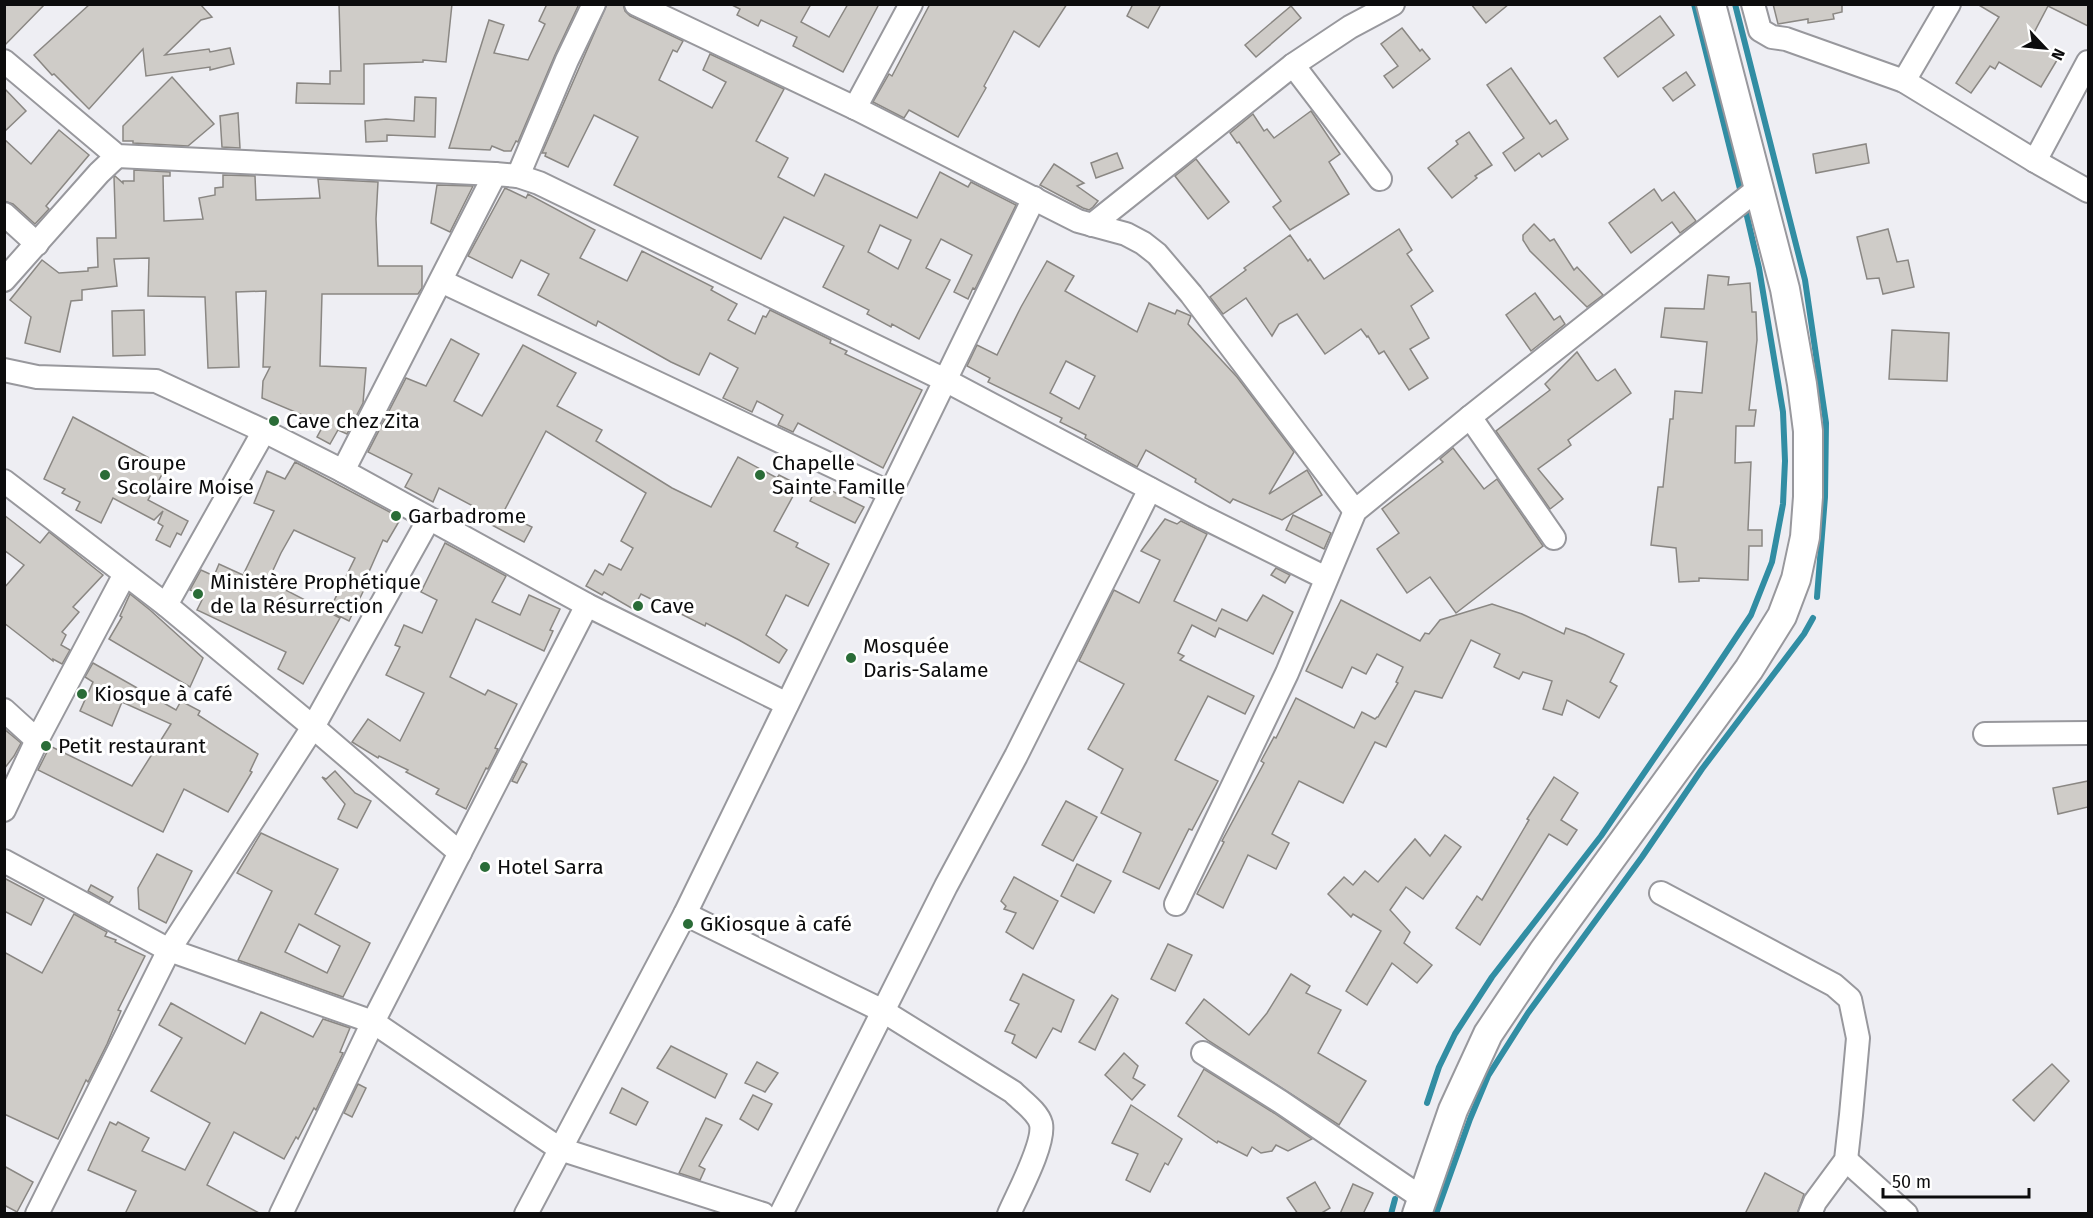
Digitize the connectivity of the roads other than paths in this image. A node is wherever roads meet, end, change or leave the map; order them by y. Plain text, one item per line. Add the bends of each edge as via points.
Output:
1 (594, 4) edge
2 (636, 4) edge
3 (911, 4) edge
4 (1393, 4) edge
5 (1711, 4) edge
6 (1753, 4) edge
7 (1948, 4) edge
8 (4, 61) edge
9 (2088, 62) edge
10 (1293, 65) junction
11 (1904, 81) junction
12 (855, 108) junction
13 (117, 156) junction
14 (2036, 161) junction
15 (495, 174) junction
16 (518, 176) junction
17 (1380, 179) dead end
18 (1759, 188) junction
19 (2088, 191) edge
20 (1034, 198) junction
21 (4, 214) edge
22 (1092, 225) junction
23 (37, 244) junction
24 (4, 280) edge
25 (441, 281) junction
26 (4, 370) edge
27 (945, 380) junction
28 (1470, 417) junction
29 (264, 431) junction
30 (343, 471) junction
31 (4, 482) edge
32 (1150, 489) junction
33 (890, 493) junction
34 (1355, 511) junction
35 (429, 519) junction
36 (1554, 538) dead end
37 (125, 573) junction
38 (1326, 578) junction
39 (166, 605) junction
40 (588, 605) junction
41 (787, 704) junction
42 (4, 710) edge
43 (313, 727) junction
44 (2088, 733) edge
45 (1985, 734) dead end
46 (37, 740) junction
47 (4, 810) edge
48 (460, 853) junction
49 (4, 861) edge
50 (1661, 893) dead end
51 (1176, 904) dead end
52 (685, 914) junction
53 (169, 950) junction
54 (883, 1011) junction
55 (373, 1022) junction
56 (1203, 1053) dead end
57 (560, 1149) junction
58 (1846, 1160) junction
59 (1419, 1206) edge
60 (37, 1214) edge
61 (281, 1214) edge
62 (526, 1214) edge
63 (763, 1214) edge
64 (781, 1214) edge
65 (1010, 1214) edge
66 (1810, 1214) edge
67 (1906, 1214) edge

1 - 16 street
2 - 12 street
3 - 12 street
4 - 10 street
5 - 18 street
6 - 11 street via 1760,30 1772,37
7 - 11 street
8 - 13 street
9 - 14 street
10 - 17 street
10 - 22 street
11 - 14 street
12 - 20 street
13 - 15 street
13 - 23 street
14 - 19 street
15 - 16 street
15 - 25 street
16 - 27 street
18 - 28 street
18 - 59 street via 1785,289 1808,431 1805,537 1796,579 1782,616 1749,669 1488,1034 1453,1110
20 - 22 street
20 - 27 street
21 - 23 street
22 - 34 street via 1126,234 1157,254
23 - 24 street
25 - 30 street
25 - 33 street
26 - 29 street via 37,377 156,381
27 - 32 street
27 - 33 street
28 - 34 street
28 - 36 street
29 - 30 street
29 - 39 street
30 - 35 street
31 - 37 street
32 - 38 street
32 - 54 street
33 - 41 street
34 - 38 street
35 - 40 street
35 - 43 street
37 - 39 street
37 - 46 street
38 - 51 street via 1287,673
39 - 43 street
40 - 41 street
40 - 48 street
41 - 52 street
42 - 46 street
43 - 48 street
43 - 53 street
44 - 45 street
46 - 47 street
48 - 55 street
49 - 53 street
50 - 58 street via 1834,985 1851,999 1858,1038
52 - 54 street
52 - 57 street
53 - 55 street
53 - 60 street
54 - 64 street
54 - 65 street via 1013,1092 1041,1122 1041,1140
55 - 57 street
55 - 61 street
56 - 59 street via 1281,1102
57 - 62 street
57 - 63 street
58 - 66 street
58 - 67 street

